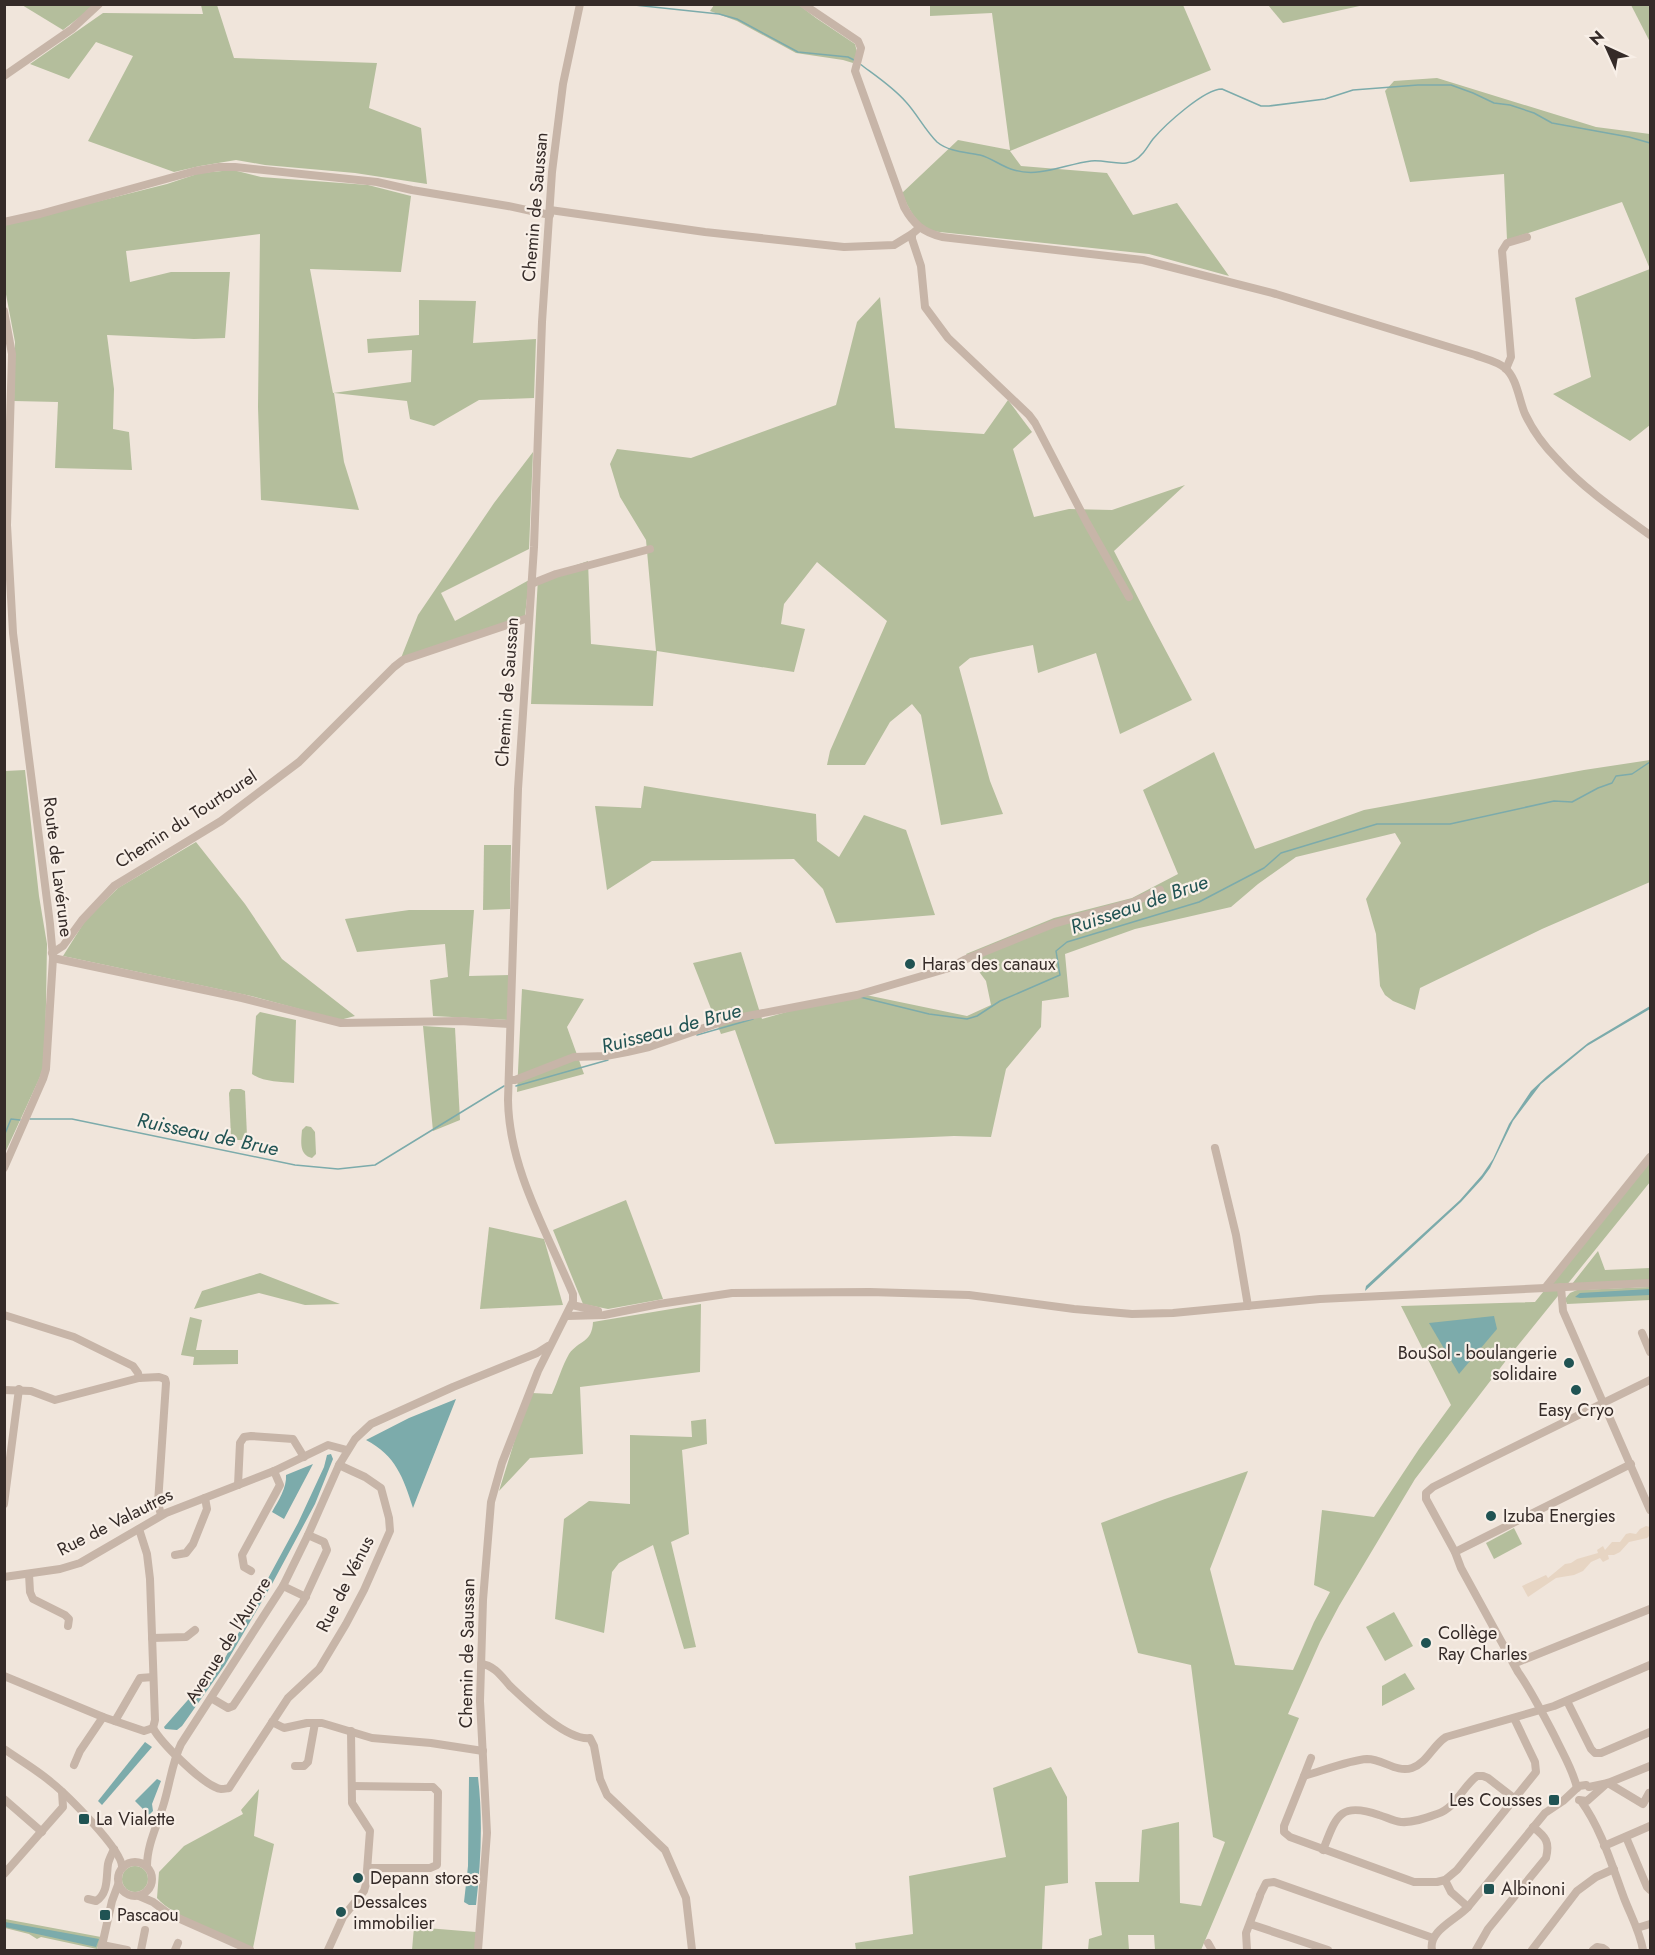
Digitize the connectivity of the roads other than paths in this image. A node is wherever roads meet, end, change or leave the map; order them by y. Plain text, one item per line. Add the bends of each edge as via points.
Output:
1 (99, 4) edge
2 (580, 4) edge
3 (803, 4) edge
4 (4, 76) edge
5 (550, 213) junction
6 (4, 222) edge
7 (920, 228) junction
8 (912, 234) junction
9 (1527, 237) dead end
10 (4, 311) edge
11 (1506, 369) junction
12 (1650, 535) edge
13 (650, 549) dead end
14 (531, 584) junction
15 (1129, 597) dead end
16 (528, 618) junction
17 (1160, 890) dead end
18 (52, 956) junction
19 (509, 1024) junction
20 (509, 1080) junction
21 (1215, 1148) dead end
22 (1650, 1157) edge
23 (4, 1168) edge
24 (1650, 1283) edge
25 (1561, 1287) junction
26 (1545, 1288) junction
27 (572, 1305) junction
28 (1248, 1306) junction
29 (623, 1311) junction
30 (4, 1315) edge
31 (567, 1316) junction
32 (1642, 1333) dead end
33 (544, 1349) junction
34 (1650, 1353) edge
35 (540, 1365) junction
36 (139, 1378) junction
37 (1650, 1380) edge
38 (18, 1389) junction
39 (4, 1390) edge
40 (1604, 1403) junction
41 (347, 1450) junction
42 (304, 1457) junction
43 (1631, 1464) junction
44 (339, 1465) junction
45 (274, 1471) junction
46 (238, 1485) junction
47 (206, 1498) junction
48 (4, 1504) edge
49 (1650, 1509) edge
50 (161, 1515) junction
51 (139, 1529) junction
52 (308, 1535) junction
53 (1457, 1554) junction
54 (176, 1555) dead end
55 (251, 1571) dead end
56 (28, 1574) junction
57 (4, 1577) edge
58 (283, 1586) junction
59 (306, 1597) junction
60 (1650, 1609) edge
61 (68, 1626) dead end
62 (195, 1630) dead end
63 (152, 1638) junction
64 (1518, 1662) junction
65 (481, 1664) junction
66 (1650, 1665) edge
67 (4, 1676) edge
68 (153, 1677) junction
69 (1528, 1686) junction
70 (211, 1698) junction
71 (1567, 1701) junction
72 (1541, 1710) junction
73 (103, 1717) junction
74 (1514, 1718) junction
75 (116, 1720) junction
76 (272, 1722) junction
77 (315, 1723) junction
78 (154, 1724) junction
79 (351, 1731) junction
80 (1650, 1732) edge
81 (4, 1749) edge
82 (483, 1751) junction
83 (176, 1756) junction
84 (1311, 1758) dead end
85 (74, 1766) dead end
86 (295, 1766) dead end
87 (1650, 1766) edge
88 (1304, 1776) junction
89 (1608, 1783) junction
90 (352, 1786) junction
91 (1582, 1788) junction
92 (62, 1792) junction
93 (1649, 1793) edge
94 (5, 1799) edge
95 (1515, 1799) junction
96 (1585, 1799) junction
97 (1563, 1802) junction
98 (63, 1807) junction
99 (78, 1807) junction
100 (1650, 1826) edge
101 (1533, 1827) junction
102 (42, 1832) junction
103 (1626, 1837) junction
104 (1604, 1846) junction
105 (1323, 1850) junction
106 (116, 1851) junction
107 (139, 1864) junction
108 (122, 1868) junction
109 (368, 1868) junction
110 (1614, 1869) junction
111 (4, 1874) edge
112 (1445, 1880) junction
113 (118, 1885) junction
114 (149, 1890) junction
115 (1650, 1890) edge
116 (102, 1894) junction
117 (126, 1894) junction
118 (139, 1896) junction
119 (88, 1899) dead end
120 (113, 1900) junction
121 (153, 1902) junction
122 (1468, 1907) junction
123 (1250, 1924) junction
124 (1650, 1924) edge
125 (1637, 1928) junction
126 (146, 1930) dead end
127 (1433, 1938) junction
128 (102, 1948) edge
129 (127, 1950) edge
130 (141, 1950) edge
131 (250, 1950) edge
132 (328, 1950) edge
133 (478, 1950) edge
134 (692, 1950) edge
135 (1247, 1950) edge
136 (1328, 1950) edge
137 (1431, 1950) edge
138 (1476, 1950) edge
139 (1532, 1950) edge
140 (1593, 1950) edge
141 (1606, 1950) edge
142 (1642, 1950) edge

1 - 4 street via 72,29
2 - 5 street, Chemin de Saussan via 563,84
3 - 7 street via 858,41 861,48 855,71 904,207
5 - 6 street via 377,182 227,167 195,171
5 - 8 street via 844,247 894,245
5 - 14 street, Chemin de Saussan
7 - 8 street
7 - 11 street via 942,237 1143,260 1276,294 1475,355
8 - 15 street via 921,266 925,307 948,338 1035,423
9 - 11 street via 1507,243 1502,251 1511,357
10 - 18 street, Route de Lavérune via 12,354 7,525 13,633
11 - 12 street via 1529,421 1556,459 1592,492
13 - 14 street
14 - 16 street, Chemin de Saussan
16 - 18 street, Chemin du Tourtourel via 394,666 299,762 212,826 114,886
16 - 19 street, Chemin de Saussan
17 - 20 street via 1134,902 1053,924 949,968 857,994 727,1020 649,1047 606,1056 574,1057
18 - 19 street via 341,1023
18 - 23 street, Route de Lavérune via 46,1069
19 - 20 street, Chemin de Saussan
20 - 27 street, Chemin de Saussan via 508,1120 517,1160 573,1294
21 - 28 street
22 - 26 street
24 - 25 street
25 - 26 street
25 - 40 street via 1563,1311
26 - 28 street
27 - 29 street
27 - 31 street, Chemin de Saussan
28 - 29 street via 1132,1314 969,1295 732,1293
29 - 31 street
30 - 36 street via 74,1337 133,1365
31 - 33 street, Chemin de Saussan
32 - 34 street
33 - 35 street
33 - 35 street, Chemin de Saussan
33 - 41 street, Avenue de l'Aurore via 371,1424
35 - 65 street, Chemin de Saussan via 491,1502
36 - 38 street via 55,1400
36 - 50 street via 159,1377 166,1383 158,1508
37 - 40 street
38 - 39 street
38 - 48 street
40 - 43 street
40 - 53 street via 1426,1493
41 - 42 street, Rue de Valautres via 328,1445
41 - 44 street, Avenue de l'Aurore
42 - 45 street, Rue de Valautres
42 - 46 street via 293,1439 244,1437 240,1443
43 - 49 street
43 - 53 street
44 - 52 street, Avenue de l'Aurore
44 - 76 street, Rue de Vénus via 381,1488 390,1531 364,1590 319,1669 288,1698
45 - 46 street, Rue de Valautres
45 - 55 street via 280,1485 242,1556 244,1567
46 - 47 street, Rue de Valautres
47 - 50 street, Rue de Valautres
47 - 54 street via 207,1509 193,1544
50 - 51 street, Rue de Valautres
51 - 56 street, Rue de Valautres via 80,1563
51 - 63 street via 149,1566
52 - 58 street, Avenue de l'Aurore
52 - 59 street via 324,1542 327,1550
53 - 64 street
53 - 69 street via 1461,1568
56 - 57 street, Rue de Valautres
56 - 61 street via 33,1599 65,1615
58 - 59 street
58 - 70 street, Avenue de l'Aurore
59 - 70 street via 233,1706 228,1708
60 - 64 street
62 - 63 street via 186,1637
63 - 68 street
64 - 69 street
65 - 82 street, Chemin de Saussan
65 - 134 street via 491,1666 559,1727 590,1738 607,1795 665,1850 686,1898
66 - 71 street
67 - 73 street
68 - 75 street via 140,1678
68 - 78 street
69 - 72 street
70 - 83 street, Avenue de l'Aurore
71 - 72 street
71 - 80 street via 1595,1754
72 - 74 street
72 - 91 street
73 - 75 street
73 - 85 street
74 - 88 street via 1446,1737 1412,1768 1398,1769 1370,1759
74 - 95 street via 1537,1767
75 - 78 street via 144,1731
76 - 77 street via 284,1728
76 - 83 street, Rue de Vénus via 228,1788 213,1787
77 - 79 street
77 - 86 street via 308,1762
78 - 83 street via 158,1737
79 - 82 street via 387,1740
79 - 90 street
81 - 92 street
82 - 133 street, Chemin de Saussan via 487,1833
83 - 107 street, Avenue de l'Aurore via 148,1852
84 - 88 street
87 - 89 street
88 - 105 street via 1284,1832
89 - 91 street
89 - 93 street via 1643,1804
89 - 96 street
90 - 109 street via 353,1807 370,1831
90 - 109 street via 426,1786 438,1792 437,1865
91 - 96 street via 1576,1796
91 - 96 street via 1592,1792
91 - 97 street
92 - 98 street
92 - 99 street
94 - 102 street
95 - 105 street via 1488,1778 1477,1776 1448,1809 1412,1822 1398,1822 1364,1810 1345,1812 1334,1822
95 - 112 street
96 - 97 street
96 - 104 street
97 - 101 street via 1545,1813
98 - 99 street
98 - 102 street
99 - 106 street
100 - 103 street
101 - 122 street
101 - 138 street via 1548,1841 1546,1858 1488,1929
102 - 111 street
103 - 104 street
103 - 115 street
104 - 110 street
105 - 112 street via 1414,1882
106 - 107 street
106 - 108 street
106 - 116 street via 109,1861
107 - 108 street
107 - 114 street via 152,1878
108 - 113 street
109 - 132 street via 365,1889 343,1917
110 - 125 street
110 - 139 street via 1577,1891
112 - 122 street via 1451,1893
113 - 117 street
113 - 120 street
114 - 118 street
114 - 121 street
116 - 119 street via 96,1901
116 - 120 street
117 - 118 street
117 - 120 street
118 - 121 street
120 - 128 street
121 - 131 street via 169,1914
122 - 127 street
123 - 127 street via 1263,1887 1269,1882
123 - 135 street
123 - 136 street
124 - 125 street
125 - 142 street
126 - 130 street
127 - 137 street
128 - 129 street
140 - 141 street

